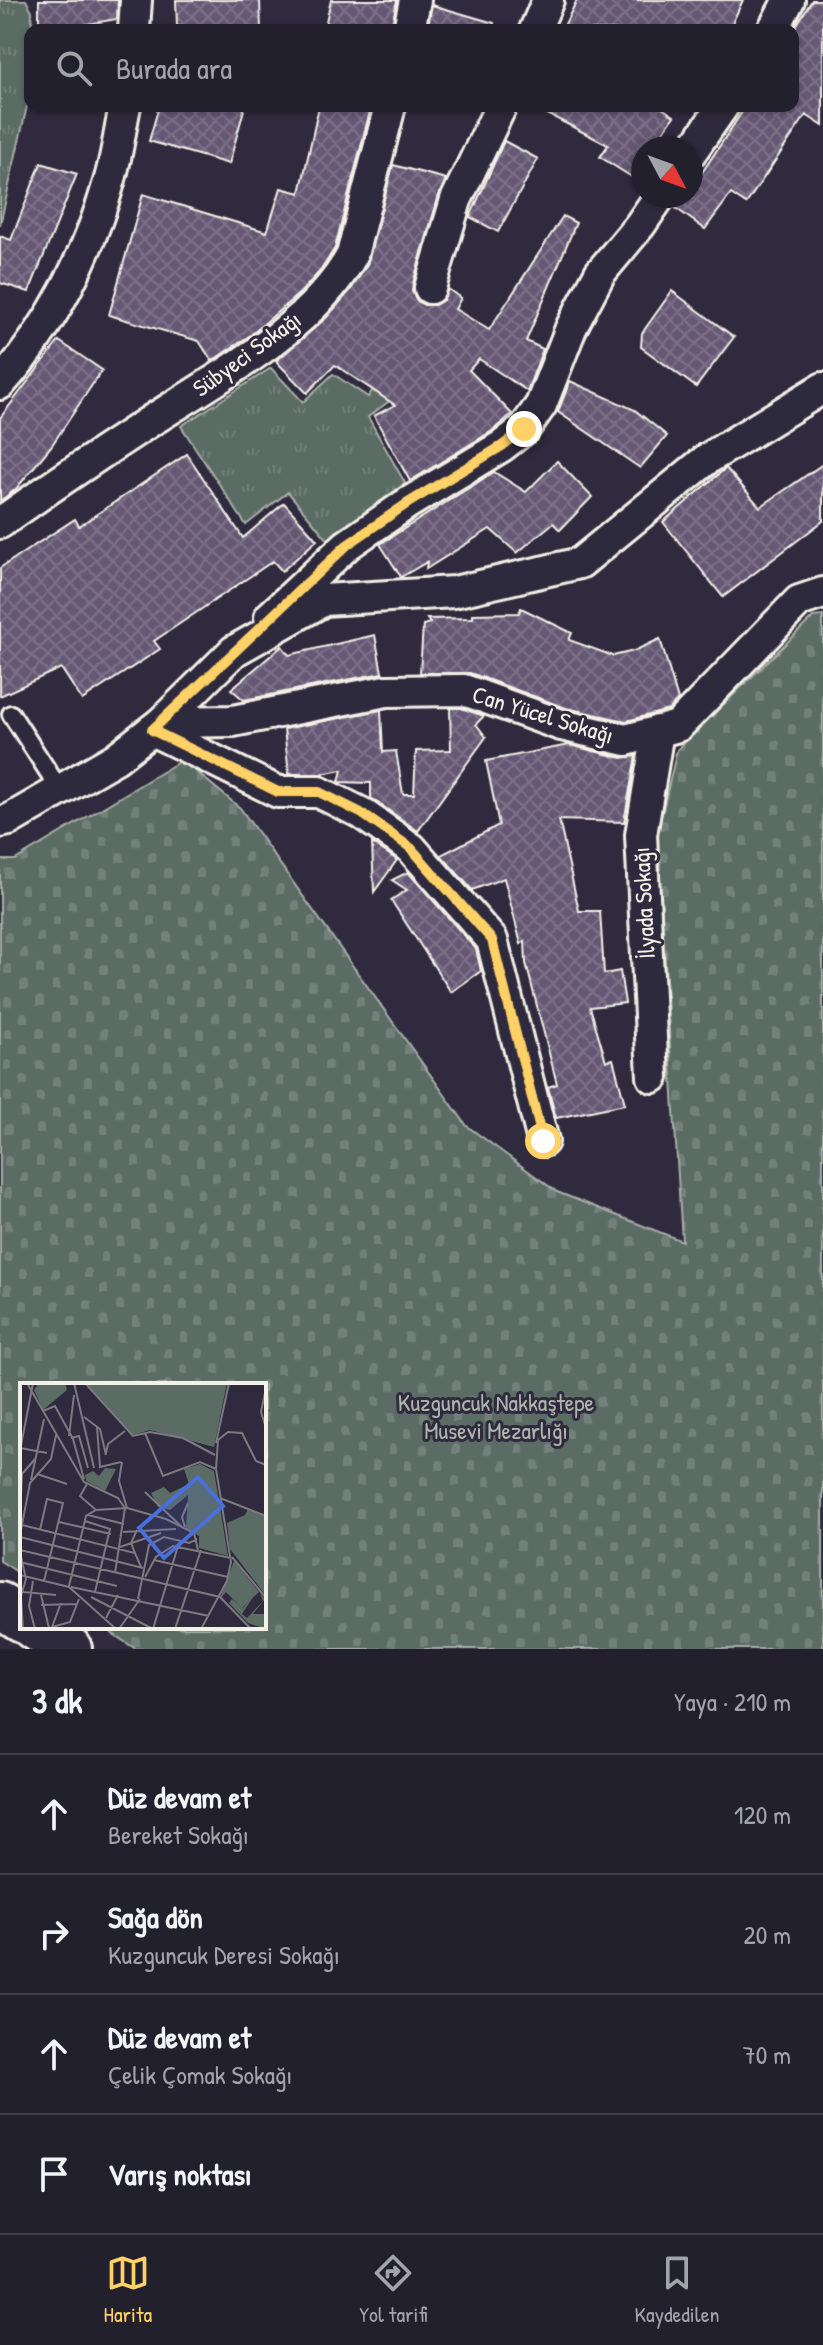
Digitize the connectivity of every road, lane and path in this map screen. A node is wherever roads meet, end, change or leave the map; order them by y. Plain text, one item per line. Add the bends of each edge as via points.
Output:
1 (136, 0) edge
2 (415, 0) edge
3 (548, 0) edge
4 (789, 0) edge
5 (134, 24) edge
6 (410, 24) edge
7 (538, 24) edge
8 (776, 24) edge
9 (124, 112) edge
10 (388, 112) edge
11 (498, 112) edge
12 (719, 112) edge
13 (702, 136) edge
14 (652, 208) edge
15 (430, 288) dead end
16 (2, 375) edge
17 (823, 388) edge
18 (0, 523) edge
19 (823, 593) edge
20 (234, 651) junction
21 (11, 714) dead end
22 (157, 726) junction
23 (658, 731) junction
24 (60, 790) junction
25 (0, 822) edge
26 (653, 1077) dead end
27 (543, 1141) dead end
28 (0, 1605) edge
29 (20, 1618) edge
30 (37, 1629) edge
31 (69, 1649) edge

1 - 5 street
2 - 6 street
3 - 7 street
4 - 8 street
9 - 16 street via 110,178 63,296
10 - 18 street, Sübyeci Sokağı via 352,255 328,291 245,361
11 - 15 street via 456,200
12 - 13 street
14 - 20 street via 600,273 571,328 541,405 524,429 347,545
17 - 20 street via 707,459 580,563 454,592 324,600
19 - 23 street, Can Yücel Sokağı via 799,601 678,726
20 - 22 street
21 - 24 lane
22 - 23 street, Can Yücel Sokağı via 233,721 386,691 464,690 561,725 626,740
22 - 24 street via 116,758
22 - 27 street via 278,792 319,792 411,848 492,940
23 - 26 street, İlyada Sokağı via 641,835
24 - 25 street
28 - 29 main road
30 - 31 main road

